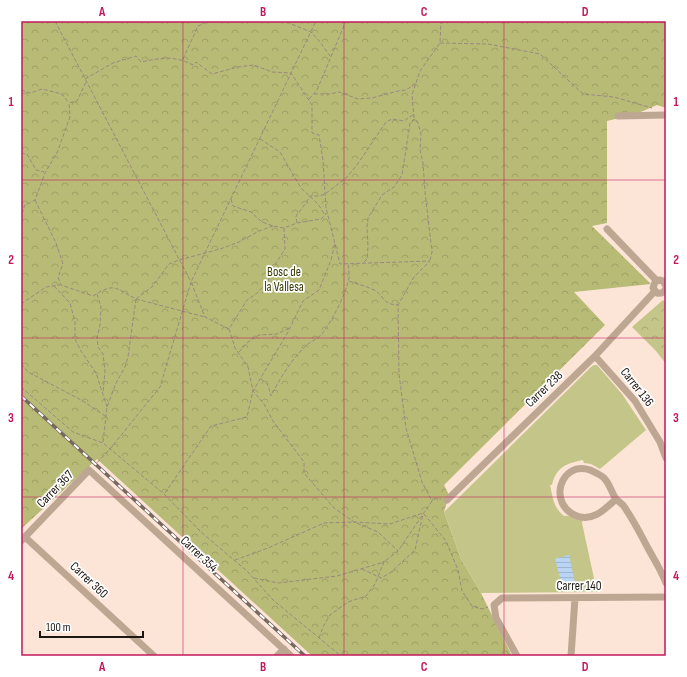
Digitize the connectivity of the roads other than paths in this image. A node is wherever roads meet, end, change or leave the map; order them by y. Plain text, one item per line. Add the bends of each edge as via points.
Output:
1 (666, 115) edge
2 (618, 116) dead end
3 (607, 229) dead end
4 (664, 286) edge
5 (655, 291) junction
6 (595, 356) junction
7 (666, 458) edge
8 (89, 470) joint
9 (616, 499) junction
10 (447, 500) road end
11 (23, 539) edge
12 (666, 583) edge
13 (666, 597) edge
14 (575, 598) junction
15 (284, 649) junction
16 (154, 656) edge
17 (277, 656) edge
18 (291, 656) edge
19 (517, 656) edge
20 (571, 656) edge

1 - 2 street
3 - 4 street
4 - 5 street via 658,293
4 - 5 street via 653,286
5 - 6 street, Carrer 238
6 - 7 street, Carrer 136 via 635,401 660,442
6 - 10 street, Carrer 238
8 - 11 street, Carrer 367
8 - 15 street, Carrer 354
9 - 9 street via 603,477 589,470 575,470 565,476 559,487 565,509 582,518 593,517
9 - 12 street via 631,517
11 - 16 street, Carrer 360
13 - 14 street, Carrer 140
14 - 19 street, Carrer 140 via 502,598 494,605 496,618
14 - 20 street
15 - 17 street
15 - 18 street, Carrer 354

